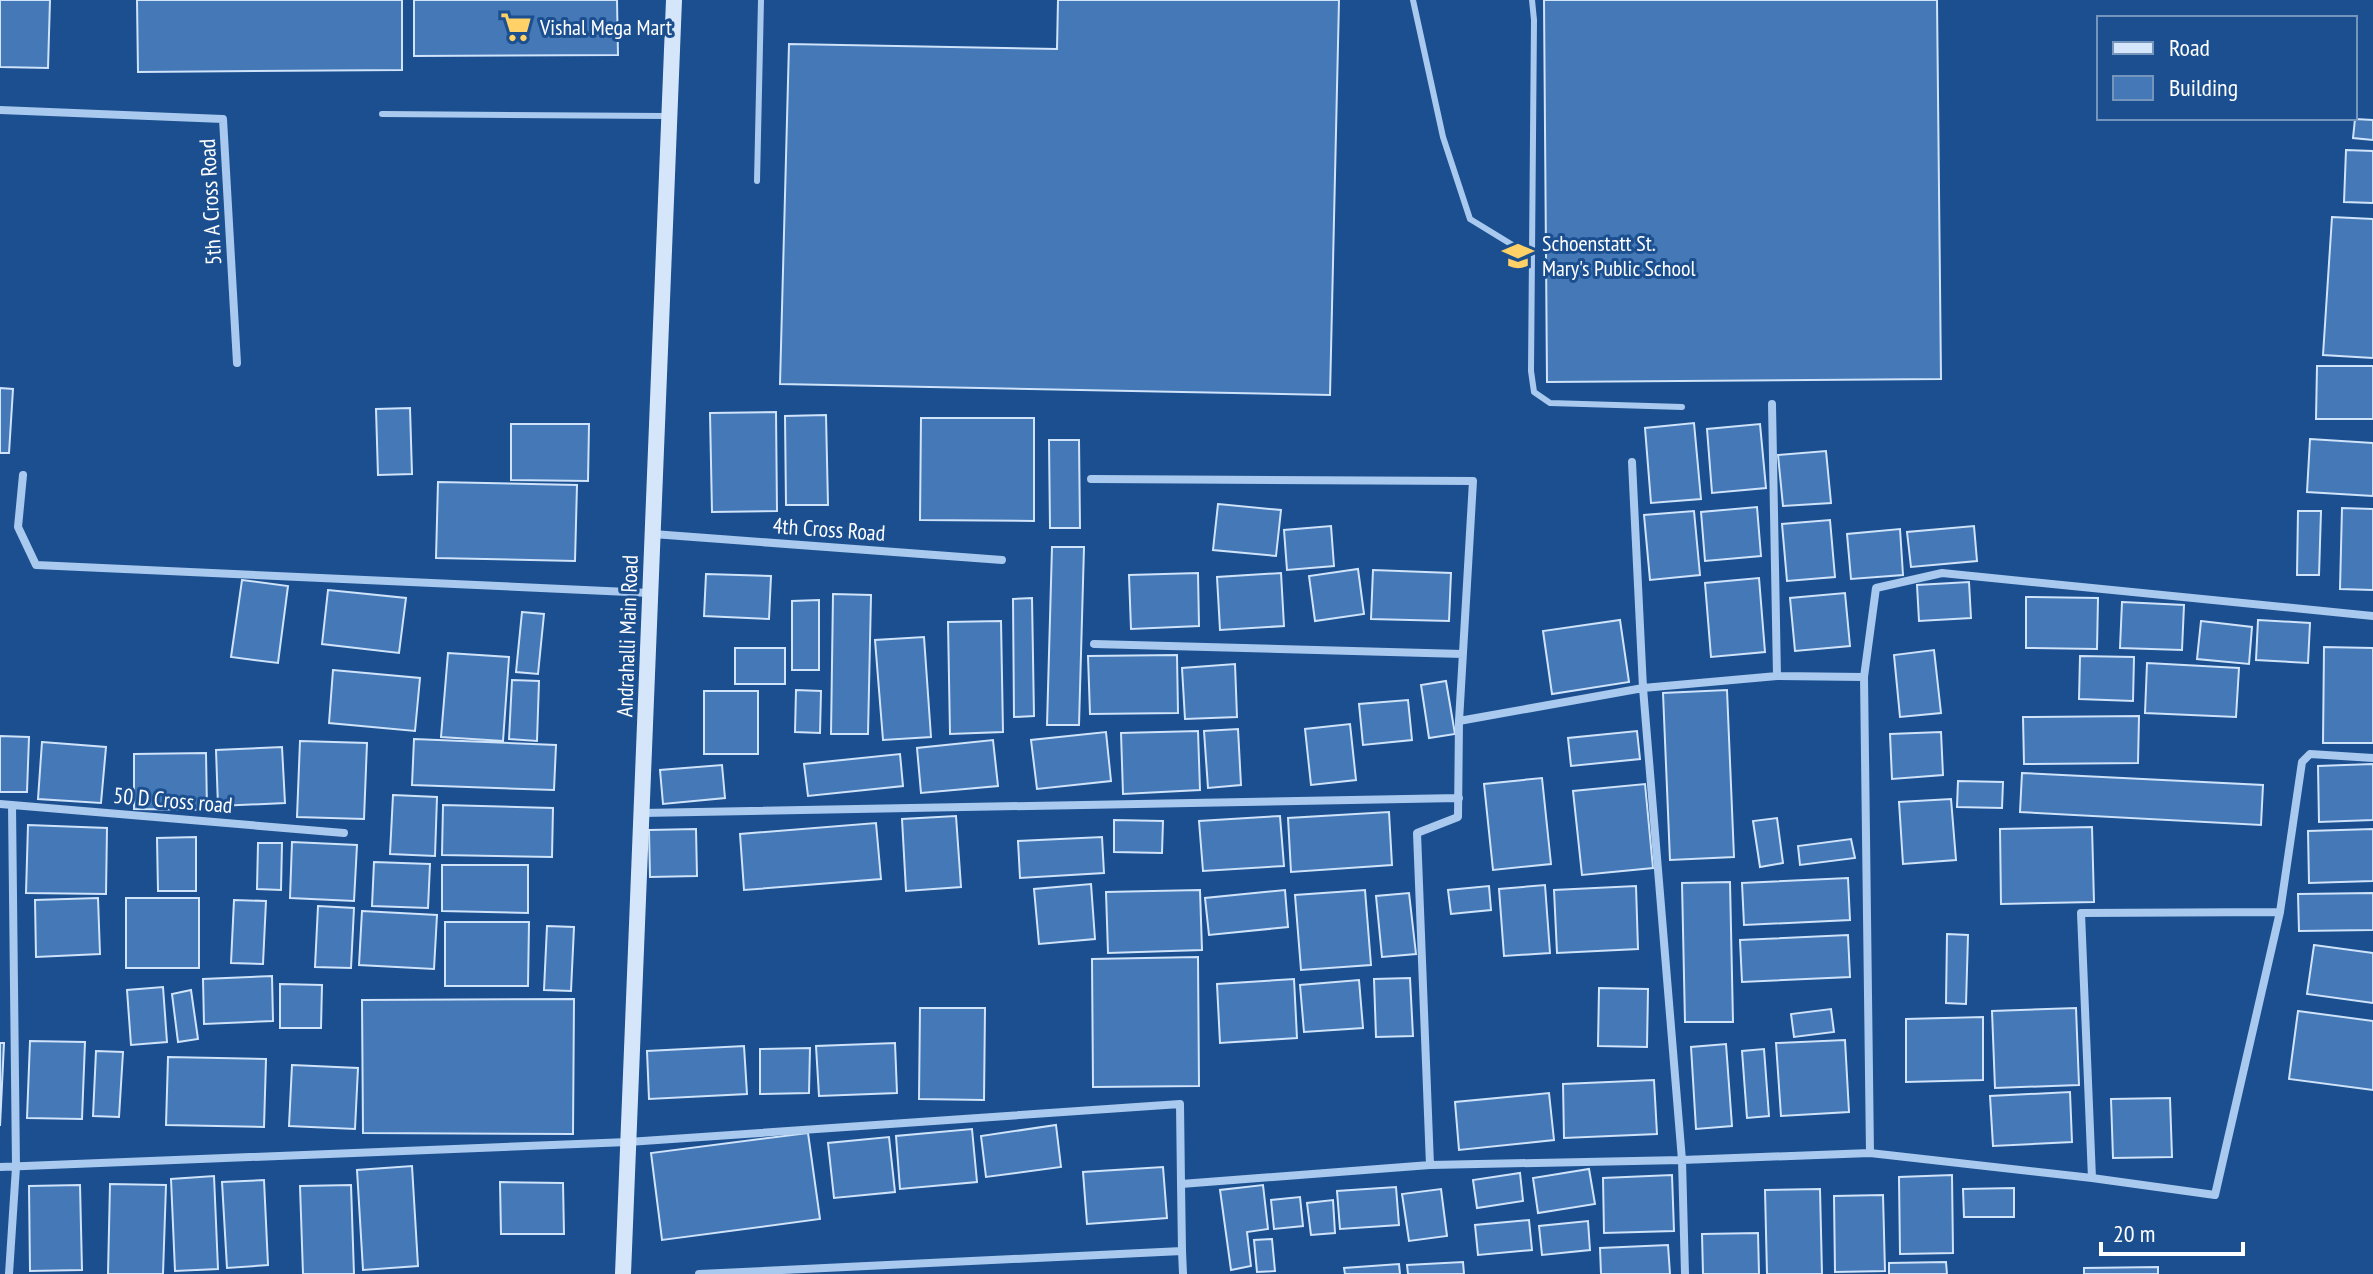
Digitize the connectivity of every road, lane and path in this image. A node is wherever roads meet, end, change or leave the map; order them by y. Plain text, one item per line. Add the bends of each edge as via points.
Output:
1 (674, 0) edge
2 (761, 0) edge
3 (1413, 0) edge
4 (1532, 0) edge
5 (0, 110) edge
6 (382, 114) dead end
7 (670, 116) junction
8 (757, 181) dead end
9 (1532, 257) junction
10 (237, 363) dead end
11 (1772, 404) dead end
12 (1682, 407) dead end
13 (1632, 462) dead end
14 (23, 475) dead end
15 (1091, 479) dead end
16 (653, 534) junction
17 (1002, 560) dead end
18 (650, 593) junction
19 (2373, 616) edge
20 (1094, 644) dead end
21 (1463, 654) junction
22 (1777, 676) junction
23 (1864, 677) junction
24 (1643, 688) junction
25 (1459, 721) junction
26 (2373, 758) edge
27 (1459, 798) junction
28 (0, 804) edge
29 (12, 805) junction
30 (642, 813) junction
31 (344, 833) dead end
32 (2280, 912) junction
33 (0, 963) edge
34 (13, 963) junction
35 (628, 1142) junction
36 (1870, 1153) junction
37 (1682, 1160) junction
38 (1430, 1165) junction
39 (0, 1167) edge
40 (16, 1167) junction
41 (2092, 1178) junction
42 (1181, 1184) junction
43 (1182, 1251) junction
44 (9, 1274) edge
45 (623, 1274) edge
46 (699, 1274) edge
47 (1183, 1274) edge
48 (1685, 1274) edge

1 - 7 main road, Andrahalli Main Road
2 - 8 lane
3 - 9 lane via 1443,137 1470,219
4 - 9 lane
5 - 10 street, 5th A Cross Road via 223,119
6 - 7 lane
7 - 16 main road, Andrahalli Main Road
9 - 12 lane via 1534,392 1550,403
11 - 22 street
13 - 24 street
14 - 18 street via 18,527 36,565
15 - 21 street via 1473,481
16 - 17 street, 4th Cross Road
16 - 18 main road, Andrahalli Main Road
18 - 30 main road, Andrahalli Main Road
19 - 23 street via 1942,573 1876,588
20 - 21 street
21 - 25 street
22 - 23 street
22 - 24 street
23 - 36 street
24 - 25 street
24 - 37 street
25 - 27 street
26 - 32 street via 2310,754 2302,762
27 - 30 street
27 - 38 street via 1458,817 1417,833
28 - 29 street, 50 D Cross road
29 - 31 street, 50 D Cross road
29 - 34 street
30 - 35 main road, Andrahalli Main Road
32 - 41 street via 2215,1195
32 - 41 street via 2081,913
33 - 34 street
34 - 40 street
35 - 40 street
35 - 42 street via 1180,1104
35 - 45 main road, Andrahalli Main Road
36 - 37 street
36 - 41 street
37 - 38 street
37 - 48 street
38 - 42 street
39 - 40 street
40 - 44 street
42 - 43 street
43 - 46 street
43 - 47 street

